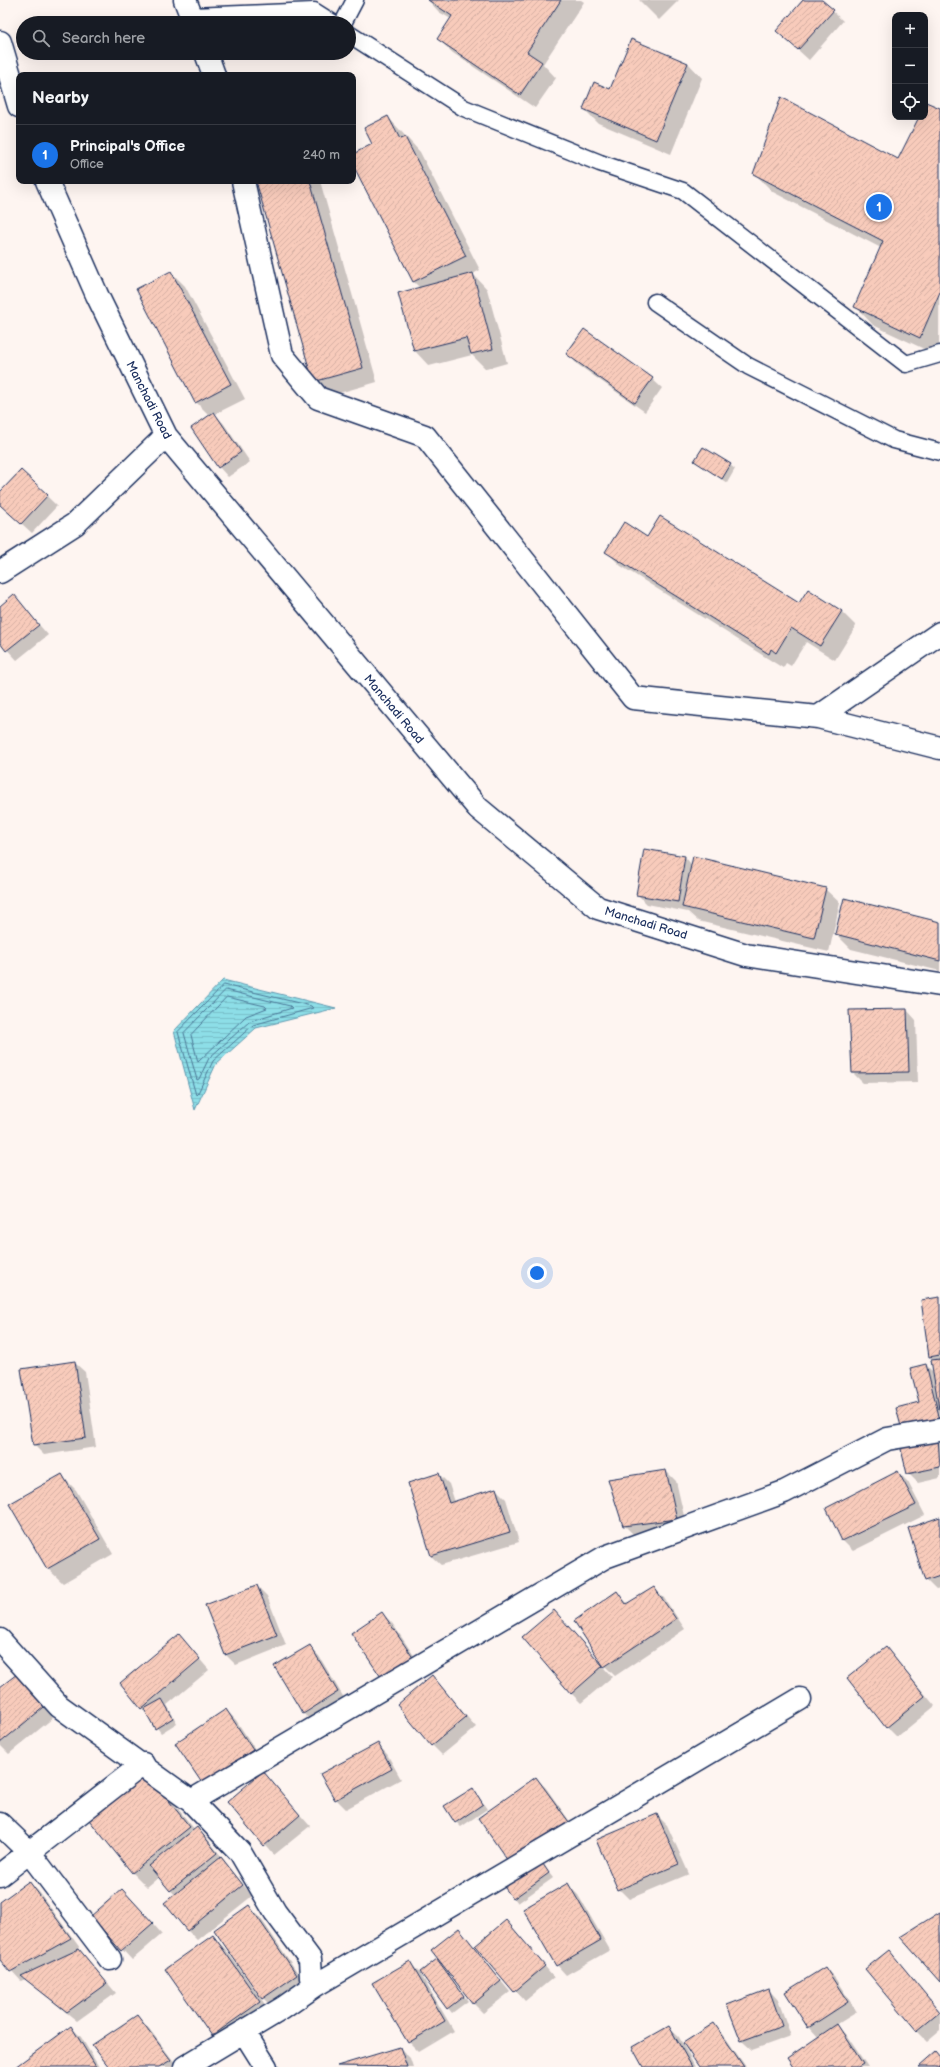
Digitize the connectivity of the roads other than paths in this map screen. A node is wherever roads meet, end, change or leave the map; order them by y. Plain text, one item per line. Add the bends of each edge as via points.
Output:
1 (355, 0) edge
2 (190, 13) edge
3 (322, 16) edge
4 (347, 16) edge
5 (356, 39) edge
6 (0, 42) edge
7 (209, 60) edge
8 (213, 72) edge
9 (16, 96) edge
10 (48, 184) edge
11 (245, 184) edge
12 (655, 302) dead end
13 (940, 354) edge
14 (166, 436) junction
15 (940, 452) edge
16 (0, 572) edge
17 (940, 633) edge
18 (818, 717) junction
19 (940, 748) edge
20 (940, 985) edge
21 (940, 1430) edge
22 (0, 1640) edge
23 (800, 1699) dead end
24 (143, 1764) junction
25 (191, 1801) junction
26 (0, 1824) edge
27 (29, 1852) junction
28 (0, 1875) edge
29 (110, 1959) dead end
30 (316, 1985) junction
31 (244, 2032) junction
32 (185, 2067) edge
33 (266, 2067) edge

1 - 4 lane
2 - 3 lane via 314,11
5 - 13 lane via 464,108 600,163 683,191 906,364
6 - 9 street
7 - 8 street
10 - 14 street, Manchadi Road via 97,294
11 - 18 street via 282,355 318,398 425,436 633,698
12 - 15 lane via 748,366 894,440
14 - 16 street via 75,524
14 - 20 street, Manchadi Road via 478,808 598,908 746,955
17 - 18 street
18 - 19 street
21 - 25 street via 888,1439 784,1492 605,1557
22 - 24 street via 59,1706
23 - 30 street
24 - 25 street
24 - 27 street
25 - 30 street via 240,1852 275,1912 310,1959 311,1978
26 - 27 street
27 - 28 street
27 - 29 street
30 - 31 street
31 - 32 street
31 - 33 street

